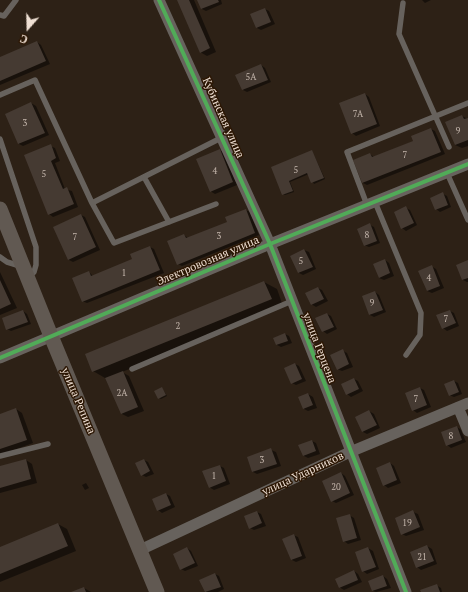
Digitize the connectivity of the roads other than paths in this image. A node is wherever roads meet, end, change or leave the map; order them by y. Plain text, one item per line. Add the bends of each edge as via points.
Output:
1 (16, 0) edge
2 (159, 0) edge
3 (403, 3) dead end
4 (0, 15) edge
5 (0, 95) edge
6 (468, 103) edge
7 (435, 116) junction
8 (222, 138) junction
9 (0, 139) edge
10 (449, 147) dead end
11 (468, 164) edge
12 (447, 173) junction
13 (144, 177) junction
14 (92, 203) junction
15 (371, 203) junction
16 (216, 204) dead end
17 (0, 209) edge
18 (468, 220) edge
19 (169, 222) junction
20 (270, 244) junction
21 (0, 257) edge
22 (25, 272) junction
23 (292, 301) junction
24 (51, 336) junction
25 (406, 354) dead end
26 (0, 358) edge
27 (132, 369) dead end
28 (463, 405) edge
29 (468, 431) edge
30 (48, 444) dead end
31 (350, 452) junction
32 (0, 456) edge
33 (140, 550) junction
34 (157, 592) edge
35 (406, 592) edge

1 - 4 lane via 4,16
2 - 8 street, Кубинская улица
3 - 7 lane via 399,34
5 - 14 lane via 35,80
6 - 7 lane
7 - 10 lane
7 - 15 lane via 347,152
8 - 13 lane
8 - 20 street, Кубинская улица
9 - 22 lane via 36,247 34,272
11 - 12 street, Электровозная улица
12 - 15 street, Электровозная улица
12 - 18 lane
13 - 14 lane
13 - 19 lane
14 - 19 lane via 114,242
15 - 20 street, Электровозная улица
15 - 25 lane via 421,313 420,335
16 - 19 lane
17 - 22 main road, улица Репина
20 - 23 street, улица Герцена
20 - 24 street, Электровозная улица
21 - 22 lane
22 - 24 main road, улица Репина
23 - 27 lane
23 - 31 street, улица Герцена
24 - 26 street, Электровозная улица
24 - 33 main road, улица Репина
28 - 29 street
28 - 31 street, улица Ударников
30 - 32 lane
31 - 33 street, улица Ударников
31 - 35 street, улица Герцена
33 - 34 main road, улица Репина

